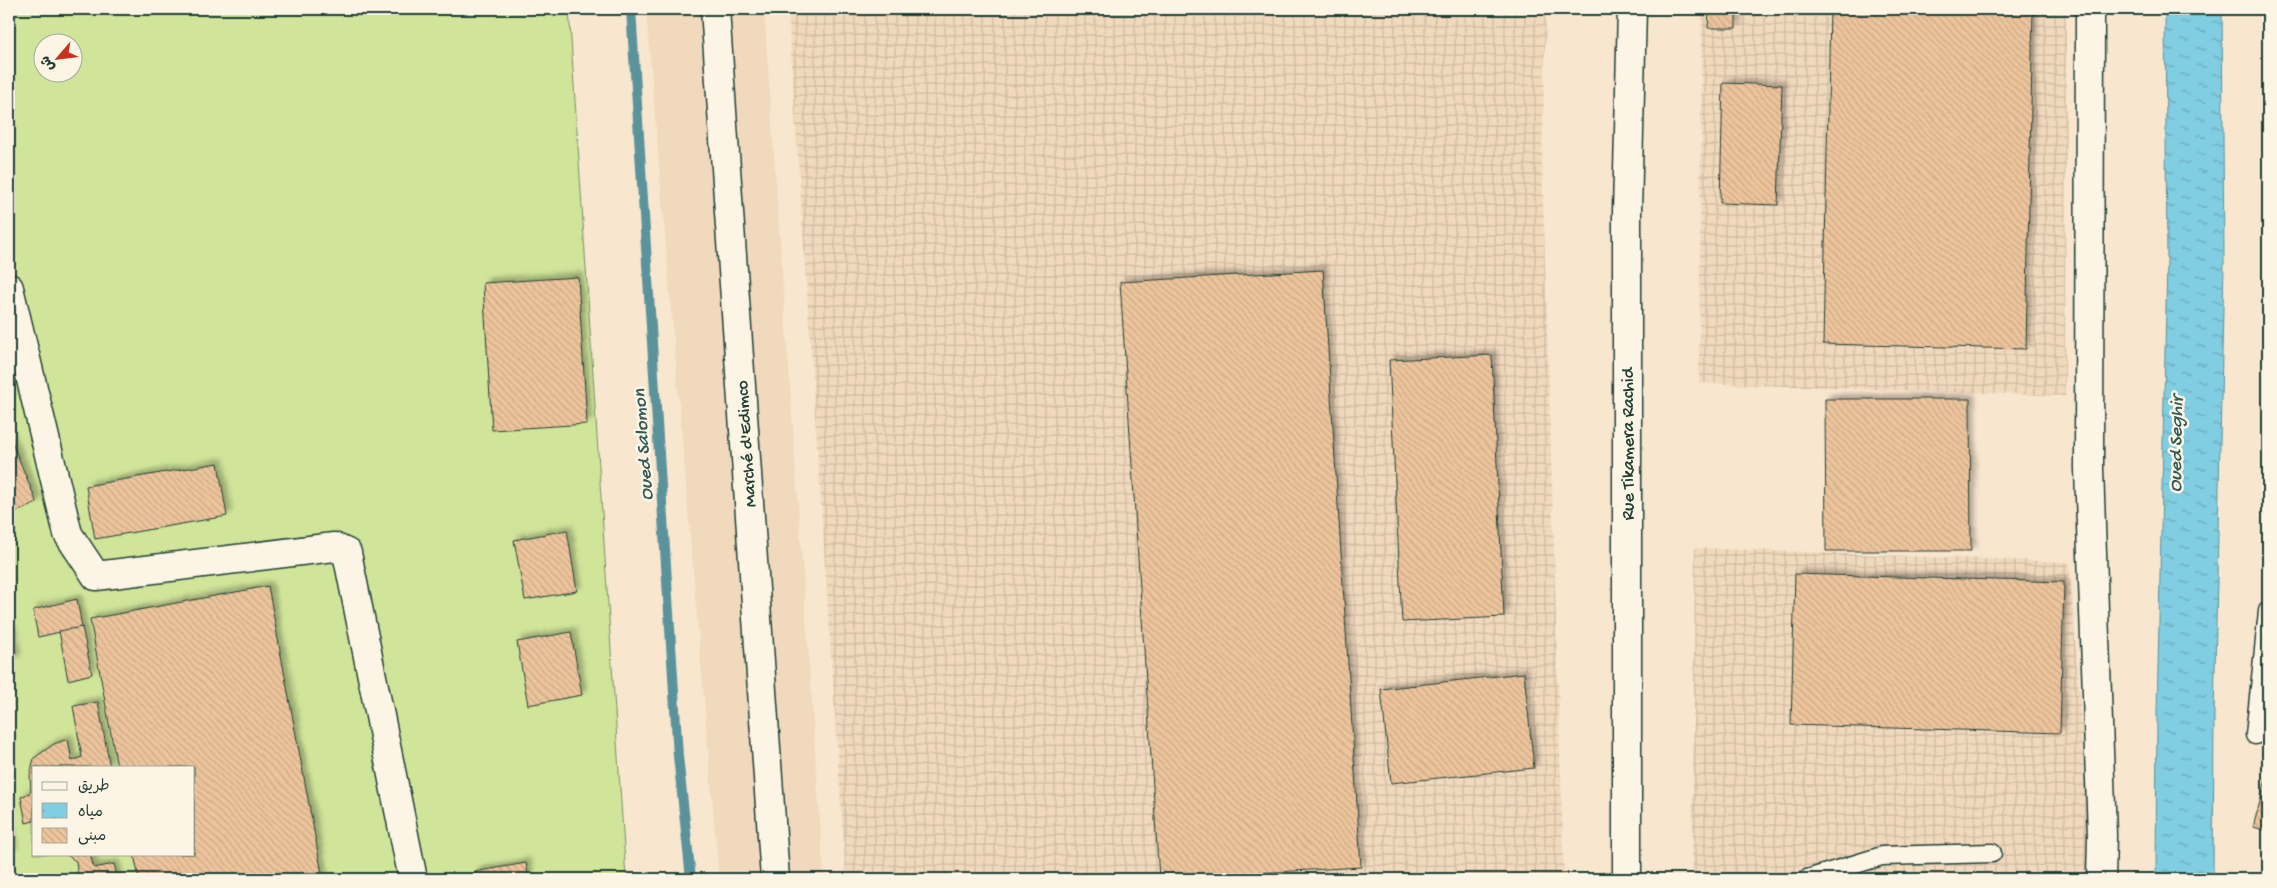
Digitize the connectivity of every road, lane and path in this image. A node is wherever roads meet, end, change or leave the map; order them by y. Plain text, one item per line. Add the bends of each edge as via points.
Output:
1 (715, 9) edge
2 (1632, 9) edge
3 (2090, 9) edge
4 (9, 288) edge
5 (2268, 611) edge
6 (2254, 735) dead end
7 (1992, 853) dead end
8 (413, 879) edge
9 (775, 879) edge
10 (1628, 879) edge
11 (1807, 879) edge
12 (2101, 879) edge

1 - 9 street, Marché d'Edimco
2 - 10 street, Rue Tikamera Rachid via 1627,212
3 - 12 street via 2089,469 2102,825
4 - 8 street via 68,534 96,576 334,547 348,553
5 - 6 lane
7 - 11 lane via 1882,856

